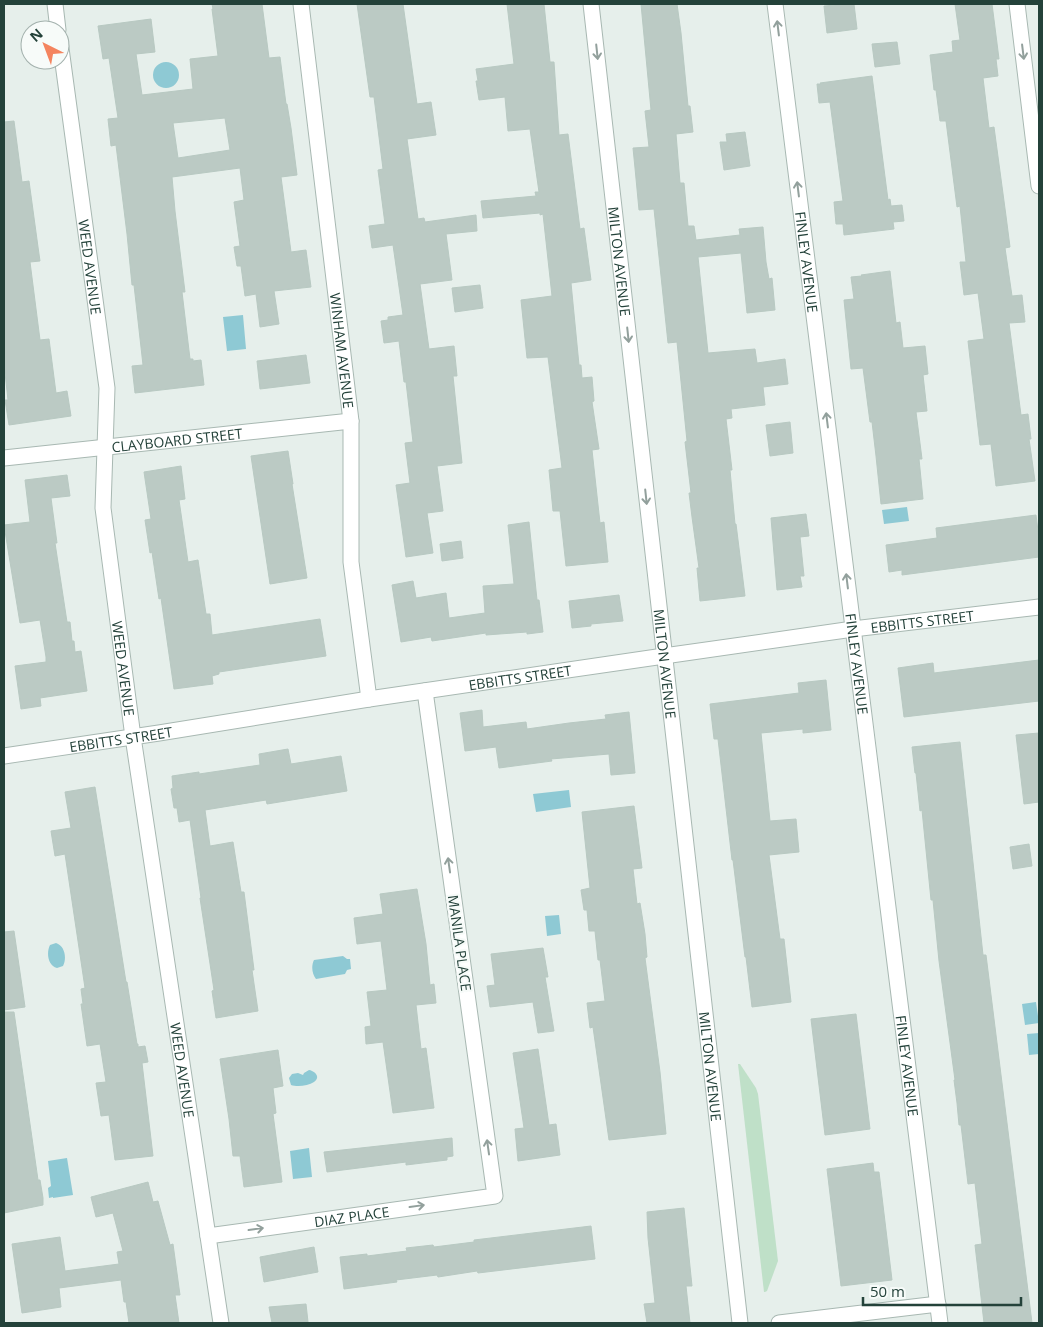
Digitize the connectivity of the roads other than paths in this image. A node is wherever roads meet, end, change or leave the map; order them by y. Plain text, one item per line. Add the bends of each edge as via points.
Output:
1 (55, 4) edge
2 (301, 4) edge
3 (592, 4) edge
4 (775, 4) edge
5 (1017, 4) edge
6 (57, 20) edge
7 (64, 70) edge
8 (1039, 186) edge
9 (351, 420) junction
10 (105, 447) junction
11 (4, 458) edge
12 (1039, 607) edge
13 (853, 629) junction
14 (664, 656) junction
15 (425, 691) junction
16 (369, 699) junction
17 (133, 737) junction
18 (4, 756) edge
19 (495, 1196) joint
20 (208, 1236) junction
21 (938, 1304) junction
22 (221, 1323) edge
23 (740, 1323) edge
24 (779, 1323) edge
25 (940, 1323) edge

1 - 6 street
2 - 9 street, WINHAM AVENUE
3 -> 14 street, MILTON AVENUE
13 -> 4 street, FINLEY AVENUE
5 -> 8 street
7 - 10 street, WEED AVENUE via 108,388
9 - 10 street, CLAYBOARD STREET
9 - 16 street, WINHAM AVENUE via 351,562
10 - 11 street, CLAYBOARD STREET
10 - 17 street, WEED AVENUE via 103,508
12 - 13 street, EBBITTS STREET
13 - 14 street, EBBITTS STREET
13 - 21 street, FINLEY AVENUE
14 - 15 street, EBBITTS STREET
14 - 23 street, MILTON AVENUE
15 - 16 street, EBBITTS STREET
19 -> 15 street, MANILA PLACE
16 - 17 street, EBBITTS STREET
17 - 18 street, EBBITTS STREET
17 - 20 street, WEED AVENUE
20 -> 19 street, DIAZ PLACE
20 - 22 street, WEED AVENUE
21 - 24 street
21 - 25 street, FINLEY AVENUE

